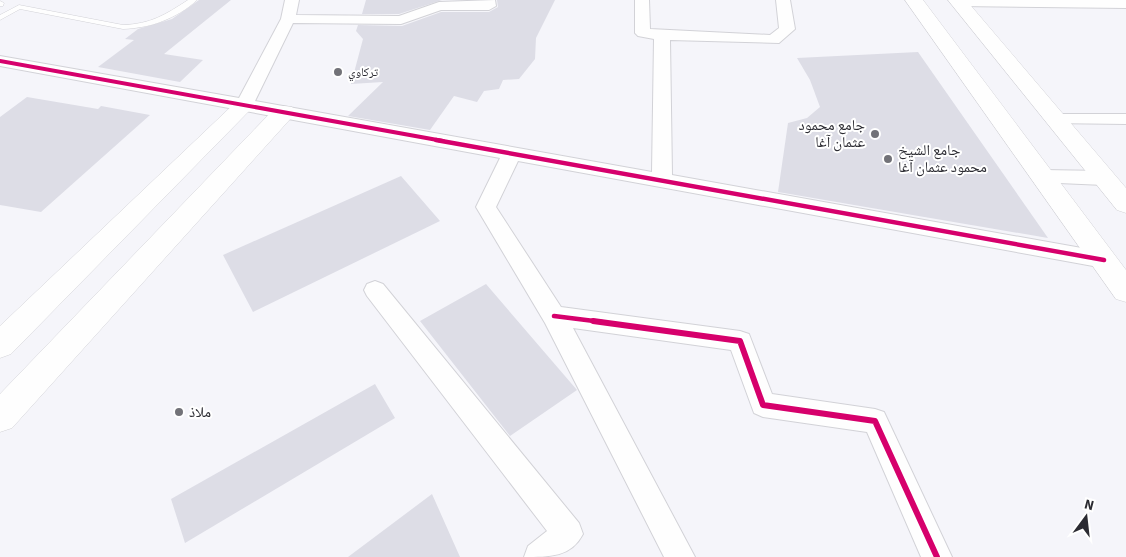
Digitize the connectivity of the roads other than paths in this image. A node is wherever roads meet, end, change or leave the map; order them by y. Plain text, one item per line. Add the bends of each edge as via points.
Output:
1 (193, 0) edge
2 (292, 0) edge
3 (488, 0) edge
4 (642, 0) edge
5 (783, 0) edge
6 (914, 0) edge
7 (958, 1) edge
8 (1126, 4) edge
9 (0, 18) edge
10 (288, 19) junction
11 (662, 35) junction
12 (0, 60) edge
13 (244, 105) junction
14 (284, 112) junction
15 (1055, 119) junction
16 (1126, 119) edge
17 (512, 153) junction
18 (1043, 177) junction
19 (1104, 178) junction
20 (662, 180) junction
21 (1126, 204) edge
22 (1104, 260) junction
23 (374, 290) dead end
24 (1126, 291) edge
25 (554, 316) junction
26 (0, 345) edge
27 (0, 417) edge
28 (539, 557) edge
29 (680, 557) edge
30 (937, 557) edge

1 - 9 lane via 157,24 140,27 123,27 19,7
2 - 10 street
3 - 10 street via 489,6 439,6 401,20
4 - 11 street via 643,33
5 - 11 street via 787,29 774,40
6 - 18 main road
7 - 8 street
7 - 15 main road
10 - 13 street
11 - 20 street
12 - 13 street
13 - 14 street
13 - 26 main road
14 - 17 street
14 - 27 main road
15 - 16 street
15 - 19 main road
17 - 20 street
17 - 25 street via 486,207
18 - 19 street
18 - 22 main road
19 - 21 main road
20 - 22 street
22 - 24 main road
23 - 28 street via 568,534
25 - 29 street
25 - 30 street via 740,341 763,405 875,422

